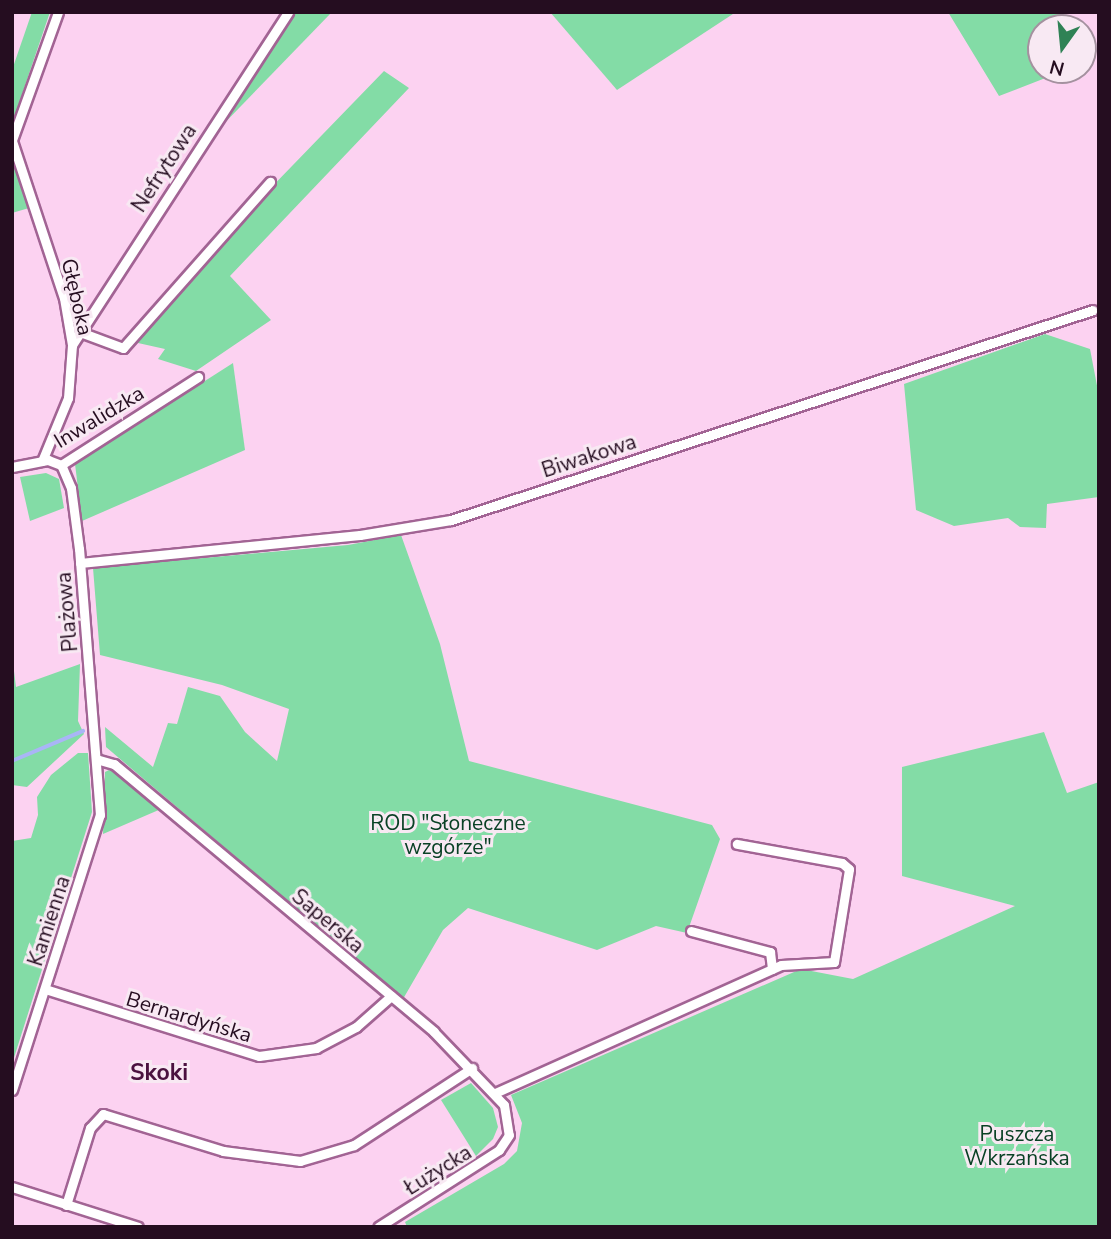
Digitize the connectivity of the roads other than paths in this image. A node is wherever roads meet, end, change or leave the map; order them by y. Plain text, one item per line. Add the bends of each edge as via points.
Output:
1 (58, 12) edge
2 (288, 12) edge
3 (12, 140) edge
4 (270, 182) dead end
5 (1093, 310) dead end
6 (80, 332) junction
7 (72, 345) junction
8 (198, 377) dead end
9 (42, 461) junction
10 (61, 464) junction
11 (12, 467) edge
12 (80, 563) junction
13 (96, 759) junction
14 (737, 844) dead end
15 (691, 931) dead end
16 (772, 969) junction
17 (45, 989) junction
18 (391, 996) junction
19 (471, 1068) junction
20 (12, 1090) edge
21 (495, 1093) junction
22 (509, 1135) joint
23 (12, 1187) edge
24 (66, 1205) junction
25 (138, 1227) edge
26 (378, 1227) edge

1 - 3 street
2 - 6 street, Nefrytowa
3 - 7 street, Głęboka via 64,298
4 - 6 street via 123,348
5 - 12 street, Biwakowa via 451,520 373,534
6 - 7 street, Nefrytowa
7 - 9 street, Głęboka via 68,398
8 - 10 street, Inwalidzka
9 - 10 street, Inwalidzka
9 - 11 street, Inwalidzka
10 - 12 street, Plażowa via 72,494
12 - 13 street, Plażowa
13 - 17 street, Kamienna via 98,822
13 - 18 street, Saperska via 114,764
14 - 16 street via 842,863 849,869 834,961
15 - 16 street via 770,952
16 - 21 street
17 - 18 street, Bernardyńska via 242,1053 266,1056 301,1053 335,1039
17 - 20 street, Kamienna
18 - 19 street, Saperska
19 - 21 street, Saperska
19 - 24 street via 354,1145 300,1161 223,1152 103,1114 90,1128
21 - 22 street, Saperska via 507,1111
22 - 26 street, Łużycka via 489,1159
23 - 24 street
24 - 25 street

